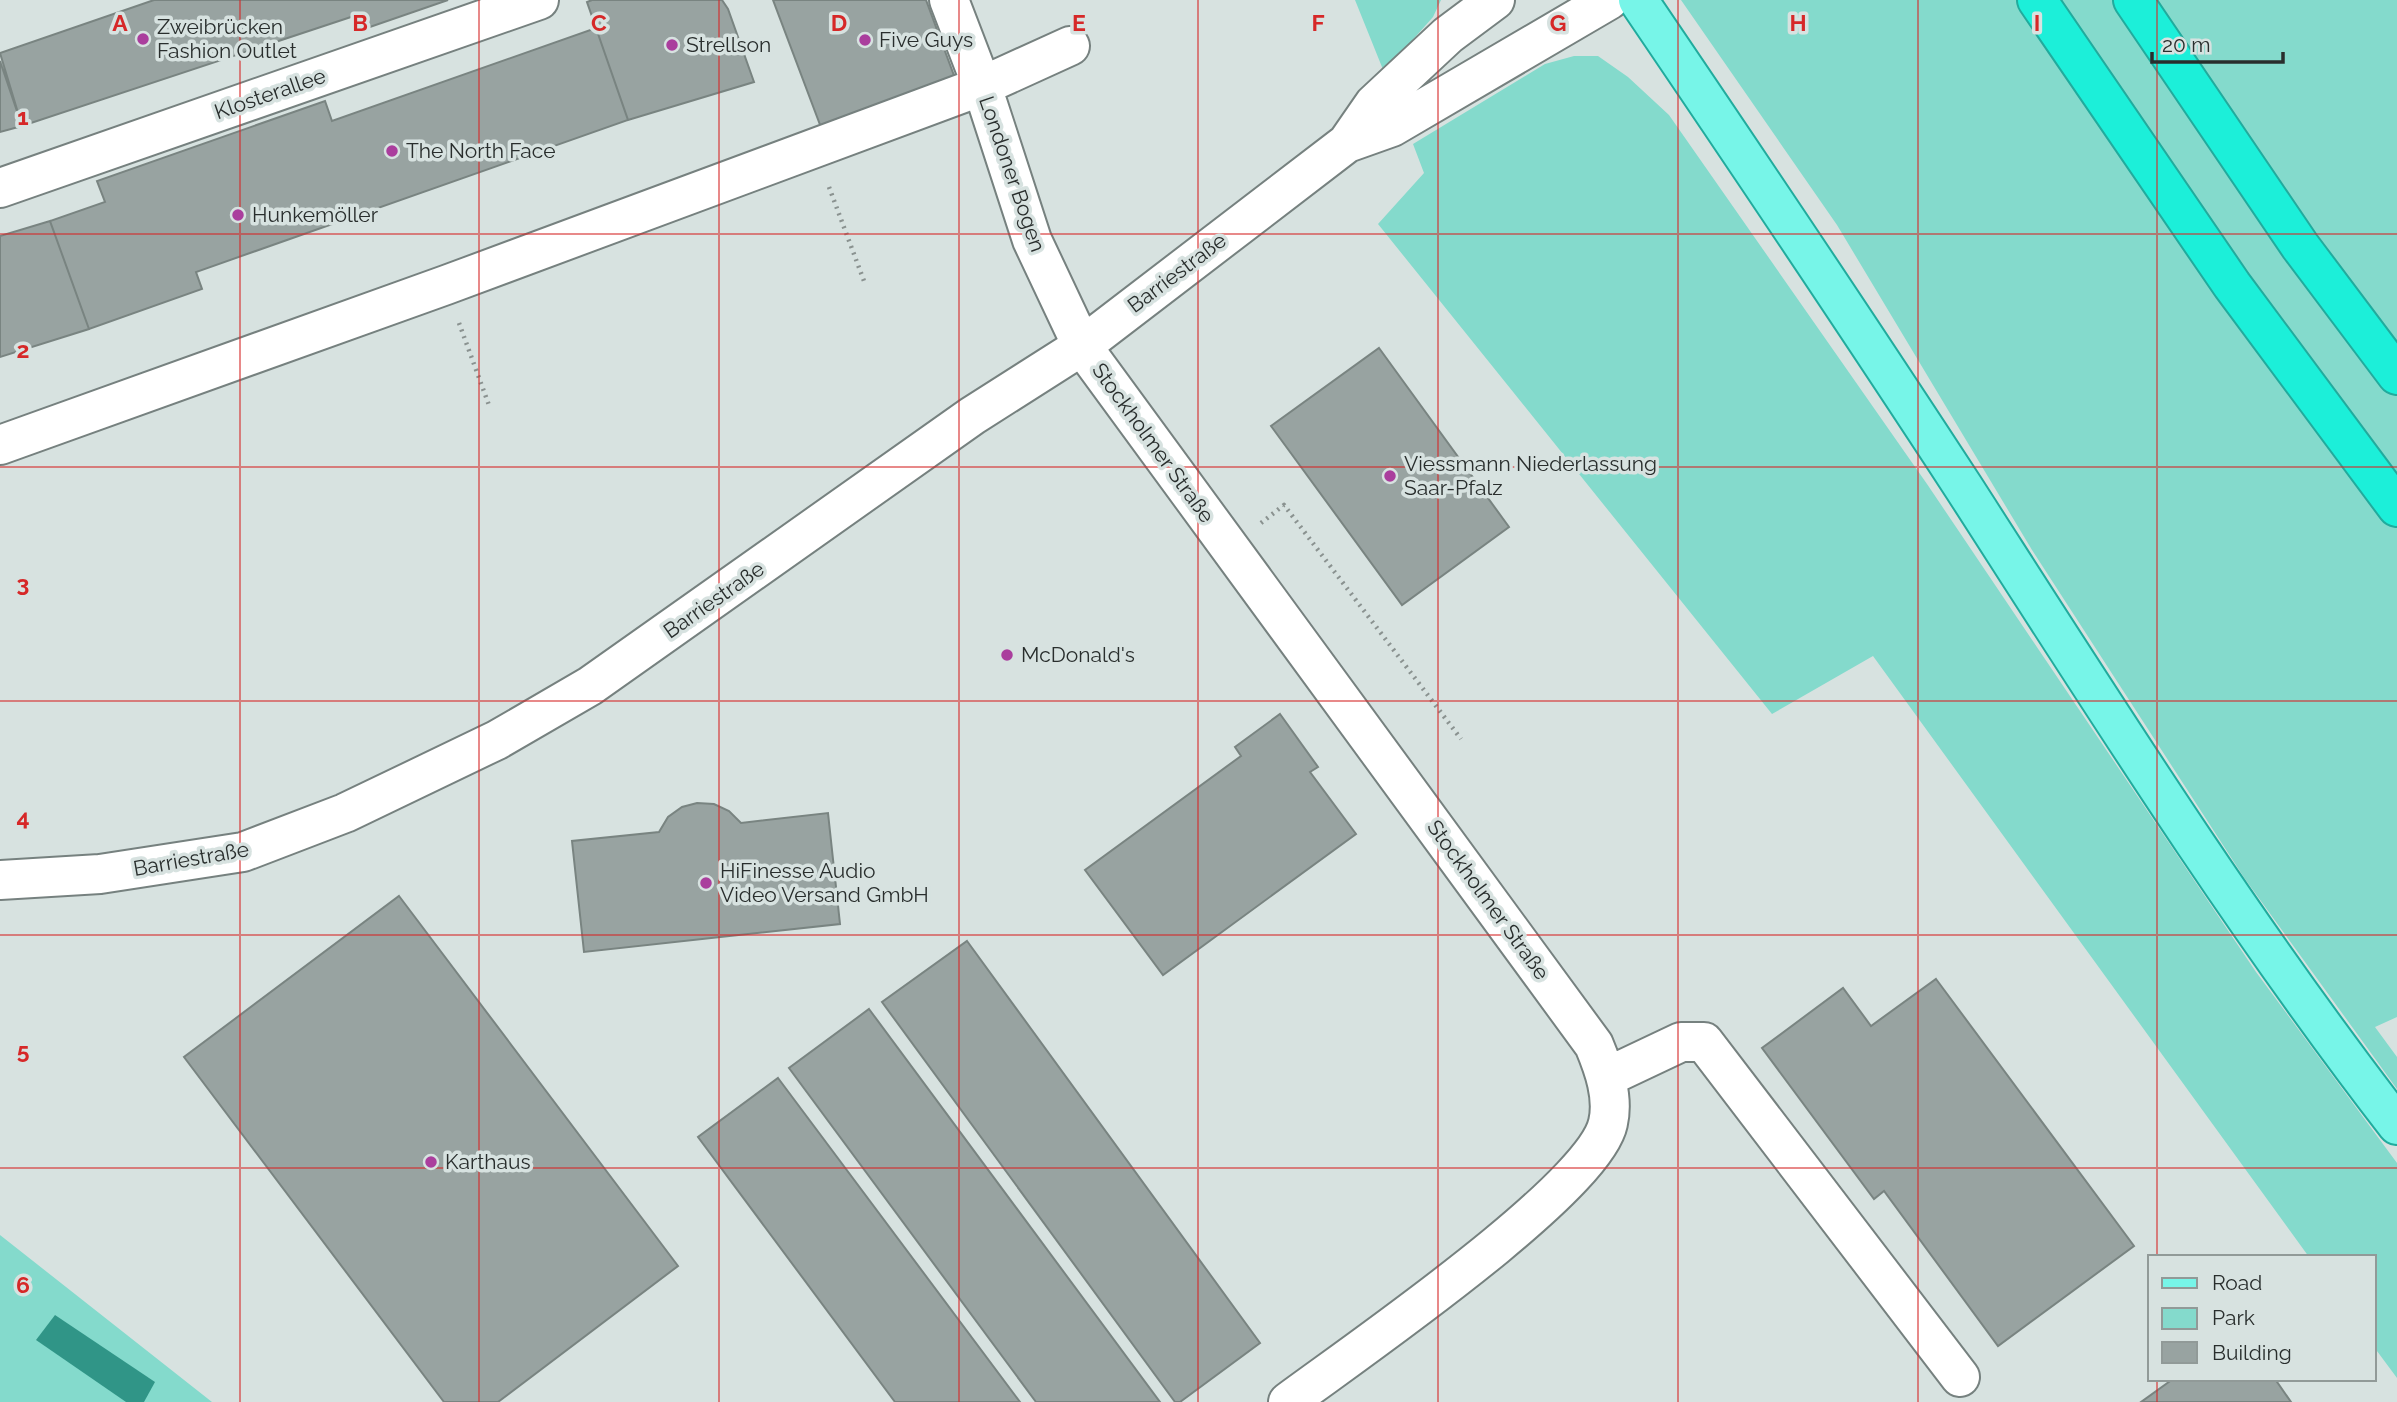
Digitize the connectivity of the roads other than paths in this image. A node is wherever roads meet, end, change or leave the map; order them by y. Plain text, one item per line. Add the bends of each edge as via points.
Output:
1 (539, 0) edge
2 (949, 0) edge
3 (1465, 0) edge
4 (1495, 0) edge
5 (1609, 0) edge
6 (1638, 0) edge
7 (2037, 0) edge
8 (2133, 0) edge
9 (1448, 35) junction
10 (1070, 46) dead end
11 (982, 86) junction
12 (1347, 143) junction
13 (0, 188) edge
14 (1082, 345) junction
15 (2397, 375) edge
16 (0, 444) edge
17 (2397, 508) edge
18 (0, 880) edge
19 (1607, 1077) junction
20 (2397, 1125) edge
21 (1961, 1377) dead end
22 (1288, 1402) edge

1 - 13 street, Klosterallee
2 - 11 street, Londoner Bogen
3 - 9 street, Barriestraße
4 - 9 street, Barriestraße
5 - 12 street, Barriestraße via 1392,127
6 - 20 main road via 1855,321 2222,885
7 - 17 highway via 2232,285
8 - 15 highway via 2300,246
9 - 12 street, Barriestraße via 1374,104
10 - 11 street
11 - 14 street, Londoner Bogen via 1032,240
11 - 16 street
12 - 14 street, Barriestraße
14 - 18 street, Barriestraße via 972,416 590,686 497,740 345,813 243,852 100,874
14 - 19 street, Stockholmer Straße via 1594,1045
19 - 21 street via 1681,1042 1704,1042
19 - 22 street, Stockholmer Straße via 1608,1123 1591,1154 1551,1199

